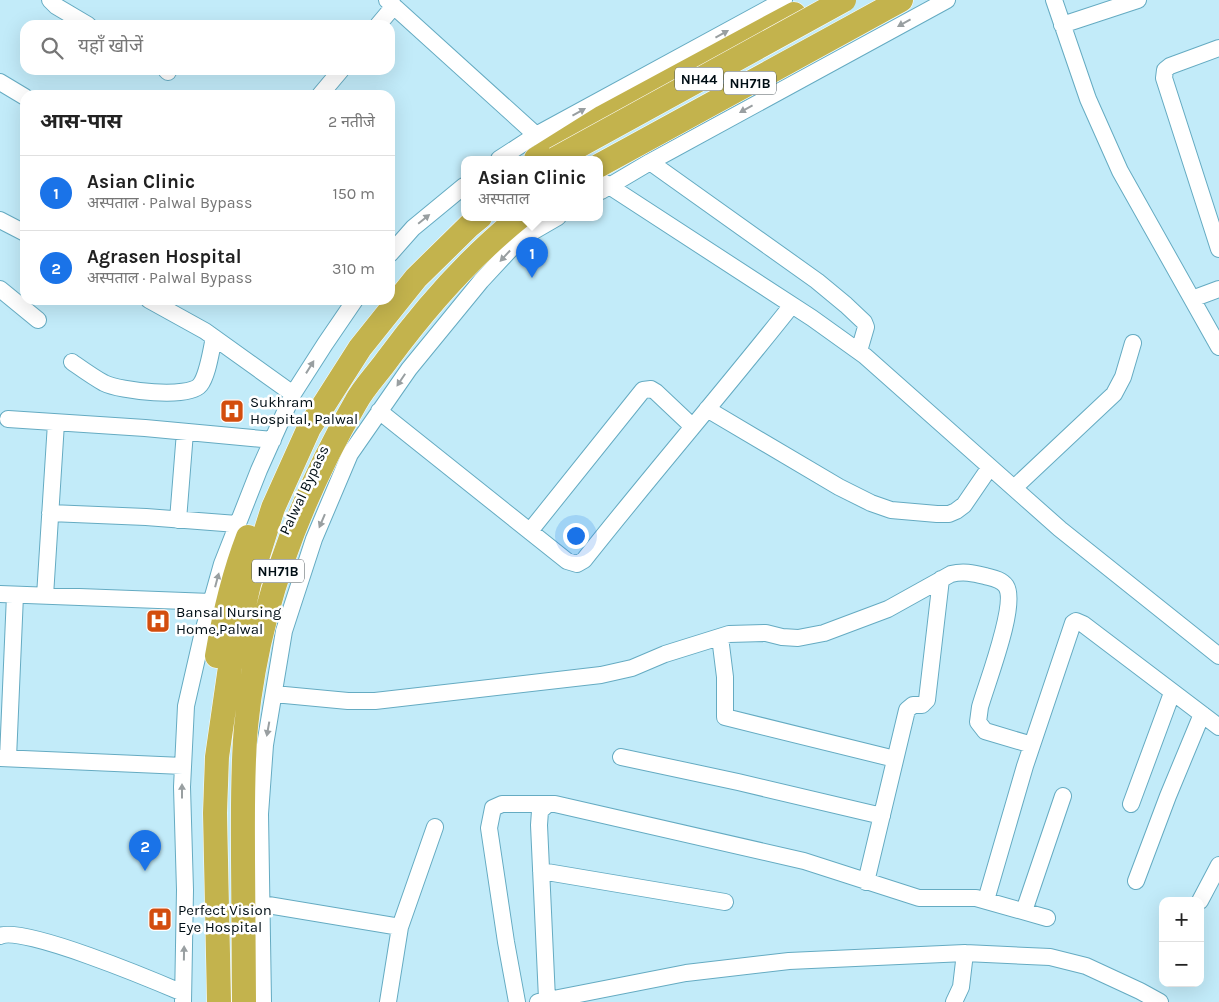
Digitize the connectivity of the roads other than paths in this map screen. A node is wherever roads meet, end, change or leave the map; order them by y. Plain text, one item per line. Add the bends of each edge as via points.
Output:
1 (50, 0) edge
2 (784, 0) edge
3 (820, 0) edge
4 (844, 0) edge
5 (879, 0) edge
6 (901, 0) edge
7 (947, 0) edge
8 (1054, 0) edge
9 (1138, 0) edge
10 (390, 3) edge
11 (80, 20) edge
12 (381, 20) edge
13 (1062, 24) junction
14 (1219, 48) edge
15 (337, 75) edge
16 (0, 82) edge
17 (324, 90) edge
18 (20, 94) edge
19 (555, 150) edge
20 (518, 156) edge
21 (542, 156) edge
22 (596, 156) edge
23 (650, 162) junction
24 (603, 180) edge
25 (603, 181) edge
26 (603, 182) edge
27 (461, 188) edge
28 (0, 220) edge
29 (461, 220) edge
30 (475, 221) edge
31 (503, 221) edge
32 (515, 221) edge
33 (551, 221) edge
34 (20, 230) edge
35 (395, 248) edge
36 (1219, 249) edge
37 (0, 289) edge
38 (1219, 289) edge
39 (395, 290) edge
40 (1192, 299) junction
41 (395, 304) edge
42 (158, 305) edge
43 (352, 305) edge
44 (383, 305) edge
45 (394, 305) edge
46 (792, 305) junction
47 (38, 320) dead end
48 (214, 338) junction
49 (1133, 343) dead end
50 (1219, 346) edge
51 (859, 351) junction
52 (72, 362) dead end
53 (293, 394) junction
54 (707, 409) junction
55 (380, 411) junction
56 (8, 419) dead end
57 (56, 423) junction
58 (692, 426) junction
59 (185, 432) junction
60 (273, 440) junction
61 (990, 467) junction
62 (1014, 488) junction
63 (50, 513) junction
64 (178, 520) junction
65 (238, 524) junction
66 (530, 531) junction
67 (941, 579) junction
68 (8, 594) edge
69 (45, 596) junction
70 (211, 602) junction
71 (720, 637) junction
72 (1219, 656) edge
73 (1172, 692) junction
74 (274, 694) junction
75 (1202, 714) junction
76 (1219, 727) edge
77 (1032, 745) junction
78 (621, 757) dead end
79 (4, 758) edge
80 (895, 759) junction
81 (183, 766) junction
82 (1062, 796) dead end
83 (548, 804) junction
84 (1131, 804) dead end
85 (882, 816) junction
86 (435, 827) dead end
87 (1219, 864) edge
88 (541, 871) junction
89 (1136, 881) dead end
90 (866, 882) junction
91 (1202, 897) edge
92 (986, 900) junction
93 (726, 902) dead end
94 (262, 904) junction
95 (1024, 911) junction
96 (1047, 918) dead end
97 (400, 927) junction
98 (0, 936) edge
99 (965, 953) junction
100 (583, 998) edge
101 (190, 999) edge
102 (542, 1001) edge
103 (219, 1002) edge
104 (234, 1002) edge
105 (244, 1002) edge
106 (264, 1002) edge
107 (388, 1002) edge
108 (517, 1002) edge
109 (954, 1002) edge
110 (1160, 1002) edge

1 - 11 street
19 -> 2 street
3 - 19 highway via 603,117
4 - 19 highway, NH44, bridge
5 - 22 highway, NH44
6 - 24 highway, NH71B
7 -> 23 street
8 - 13 street
9 - 13 street
10 - 12 street
10 - 19 street
13 - 40 street via 1088,99 1120,171
14 - 36 street via 1170,66 1164,73
15 - 17 street
16 - 18 street
19 - 20 street
19 - 21 highway
23 - 25 street
23 - 51 street via 846,305 866,327
26 - 46 street
35 -> 27 street via 413,228
28 - 34 street
29 - 39 highway
30 - 41 highway, Palwal Bypass via 416,278
31 - 104 highway, Palwal Bypass via 446,277 398,331 351,395 287,520 266,585 243,692 233,762 230,816
32 - 105 highway, NH71B via 442,290 357,401 309,492 278,573 266,616 246,725 243,774
33 -> 55 street via 520,239 481,281 409,368
37 - 47 street
38 - 40 street
40 - 50 street
42 - 48 street
53 -> 43 street
44 - 101 highway via 304,418 252,526 235,571 224,616 201,778 201,899
45 - 103 highway, Palwal Bypass via 360,348 308,428 273,508 249,584 230,667 217,757
46 - 51 street
46 - 54 street
48 - 52 street via 204,378 201,385 192,391 121,389 104,383
48 - 53 street
49 - 62 street via 1114,394
51 - 61 street
53 - 60 street
54 - 58 street
54 - 61 street via 839,487 892,510 937,514 956,511 964,505
55 - 66 street
55 -> 74 street via 350,454 314,539 284,630
56 - 57 street
57 - 59 street
57 - 63 street
58 - 66 street via 580,563 567,561
58 - 66 street via 656,392 643,390
59 - 60 street
59 - 64 street
60 - 65 street
61 - 62 street
62 - 72 street via 1060,529
63 - 64 street
63 - 69 street
64 - 65 street
70 -> 65 street
67 - 71 street via 888,609 824,633 798,638 750,633
67 - 77 street via 962,572 999,580 1005,585 1009,593 1007,618 978,722 985,731
67 - 80 street via 927,700 907,710
68 - 69 street
68 - 79 street
69 - 70 street
70 - 81 street via 186,706
71 - 74 street via 601,676 375,701
71 - 80 street via 726,677 725,717
73 - 75 street
73 - 77 street via 1076,621 1071,627
73 - 84 street
74 -> 94 street via 265,745 260,814
75 - 76 street
75 - 89 street
77 - 92 street
78 - 85 street
79 - 81 street
80 - 85 street
101 -> 81 street
82 - 95 street
83 - 88 street via 540,811
83 - 90 street via 804,861
83 - 108 street via 502,804 493,808 490,817 489,828
85 - 90 street
86 - 97 street
87 - 91 street
88 - 93 street
88 - 102 street
90 - 92 street via 919,898
92 - 95 street
94 - 97 street
94 - 106 street
95 - 96 street
97 - 107 street
98 - 101 street via 10,934 40,940 118,967
99 - 100 street via 789,961 686,973
99 - 109 street via 961,987
99 - 110 street via 1050,957 1068,961 1086,966
100 - 102 street

